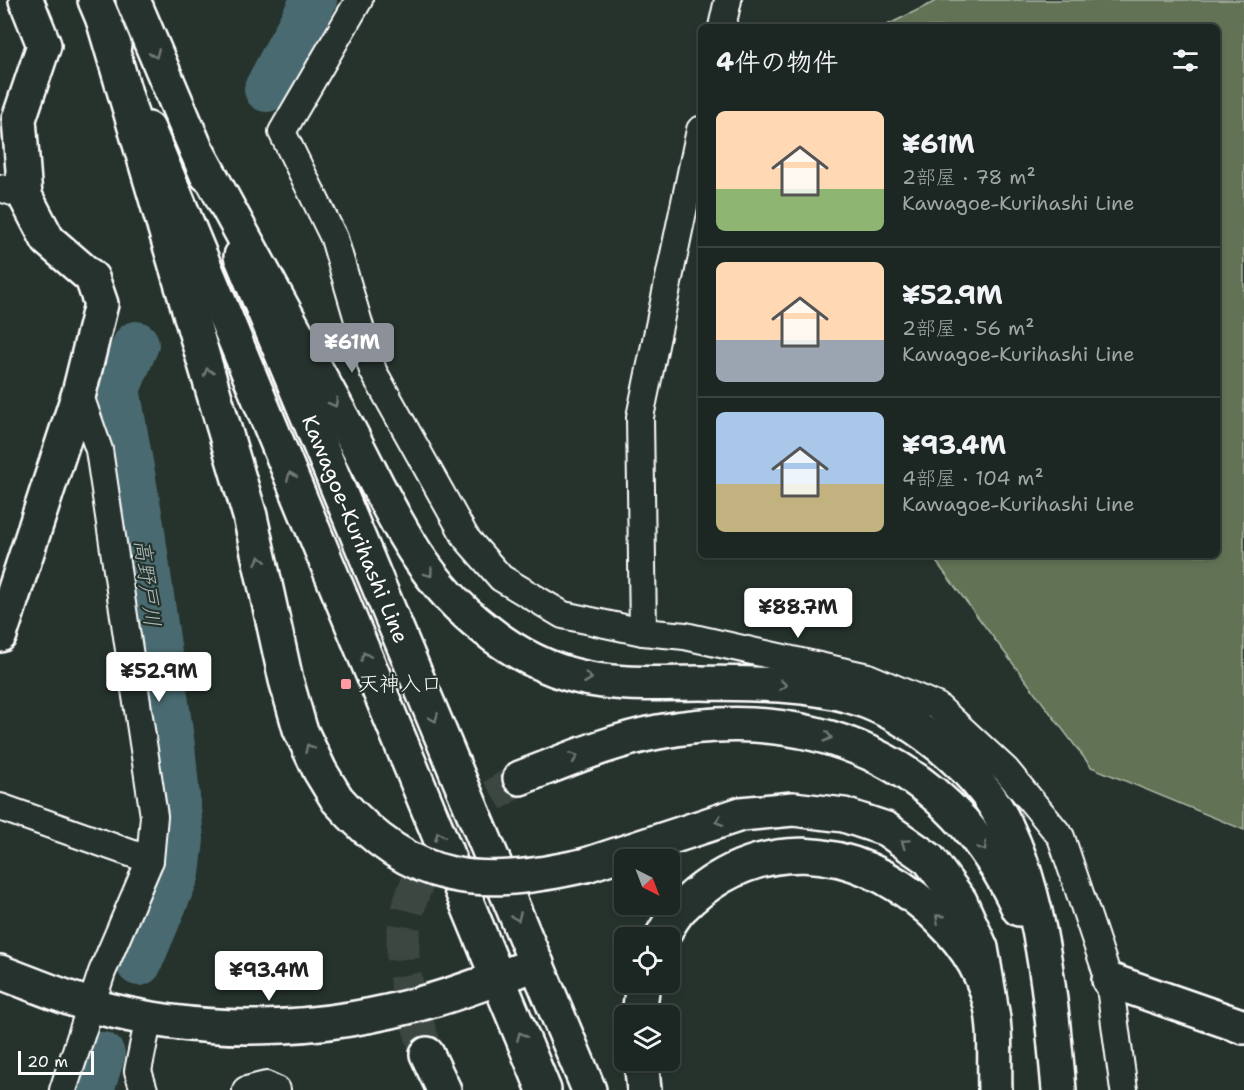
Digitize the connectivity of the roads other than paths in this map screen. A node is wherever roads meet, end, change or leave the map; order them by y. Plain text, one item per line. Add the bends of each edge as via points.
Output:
1 (26, 0) edge
2 (133, 0) edge
3 (359, 0) edge
4 (728, 0) edge
5 (99, 10) edge
6 (723, 24) edge
7 (698, 140) edge
8 (196, 149) junction
9 (13, 192) edge
10 (79, 393) junction
11 (643, 632) junction
12 (0, 635) edge
13 (520, 778) tunnel mouth
14 (0, 807) edge
15 (150, 860) junction
16 (668, 927) edge
17 (537, 964) junction
18 (1044, 965) junction
19 (0, 972) edge
20 (497, 978) junction
21 (1109, 980) junction
22 (990, 999) junction
23 (90, 1005) junction
24 (149, 1017) junction
25 (1244, 1027) edge
26 (427, 1054) tunnel mouth
27 (641, 1071) edge
28 (63, 1090) edge
29 (144, 1090) edge
30 (246, 1090) edge
31 (277, 1090) edge
32 (444, 1090) edge
33 (544, 1090) edge
34 (589, 1090) edge
35 (644, 1090) edge
36 (995, 1090) edge
37 (1059, 1090) edge
38 (1124, 1090) edge

1 - 9 main road via 44,45 19,119
2 -> 8 main road, Kawagoe-Kurihashi Line
3 - 11 street via 282,132 334,238 374,371 466,538 501,578 563,615
4 - 6 street
20 -> 5 main road, Kawagoe-Kurihashi Line
22 -> 5 main road, bridge via 981,948 960,901 929,859 886,829 844,815 793,809 741,814 586,866 537,876 483,880 435,871 396,854 363,829 337,799 320,771 297,719 250,516
7 - 11 street via 640,417
8 -> 17 main road, Kawagoe-Kurihashi Line
8 -> 18 main road via 405,540 442,591 485,630 530,659 581,677 787,685 850,696 903,718 950,753 988,796 1014,843 1031,894
9 - 10 main road via 48,240 92,278 101,303
10 - 12 main road
10 - 15 street via 99,450 154,816
11 - 21 street via 685,636 868,677 938,706 1006,770 1061,837
13 -> 18 main road via 592,750 658,732 731,725 800,731 849,742 894,764 934,794 976,835 1006,882
14 - 15 street
15 - 23 street
22 -> 16 main road via 968,952 908,890 869,868 828,856 787,855 745,864 710,883 680,909
17 - 20 main road
17 - 34 main road, Kawagoe-Kurihashi Line
18 - 37 main road
19 - 23 main road
20 - 24 main road via 433,1001 293,1027 228,1027
33 -> 20 main road, Kawagoe-Kurihashi Line
21 - 25 main road
21 - 38 street
22 - 36 main road
23 - 24 main road
23 - 28 street
24 - 29 street via 138,1071
26 - 32 main road
27 - 35 main road
30 - 31 street via 266,1085

